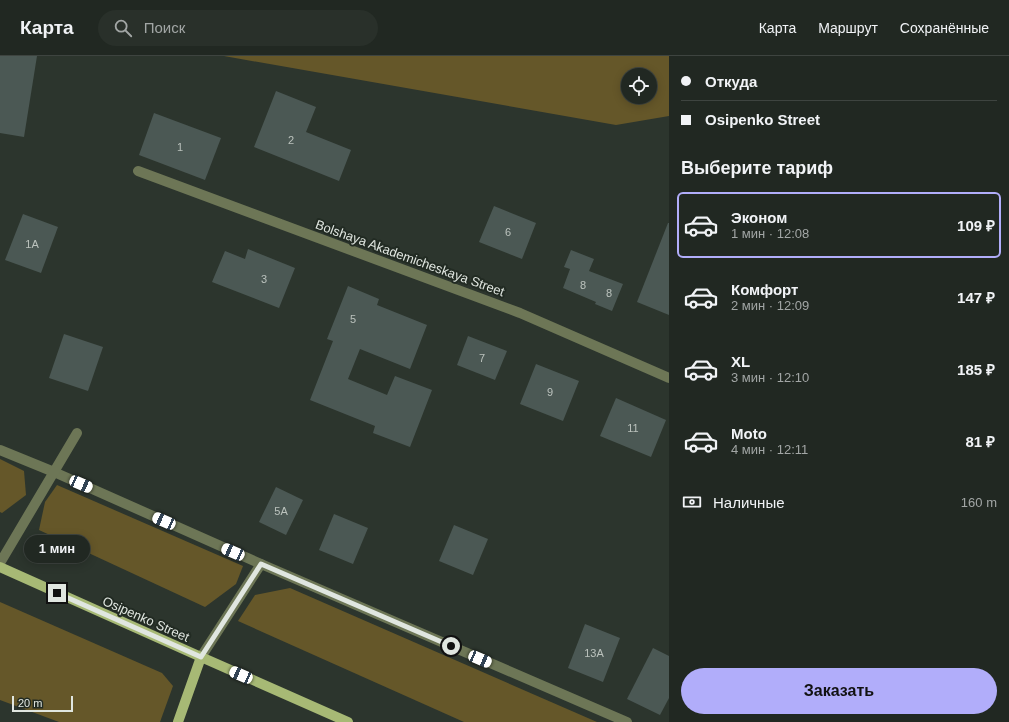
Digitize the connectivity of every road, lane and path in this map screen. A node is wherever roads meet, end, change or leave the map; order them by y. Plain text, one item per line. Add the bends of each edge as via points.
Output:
1 (138, 171) dead end
2 (669, 378) edge
3 (77, 433) dead end
4 (0, 450) edge
5 (54, 472) junction
6 (0, 563) edge
7 (261, 564) junction
8 (0, 567) edge
9 (201, 657) junction
10 (178, 722) edge
11 (348, 722) edge
12 (627, 722) edge

1 - 2 street, Bolshaya Akademicheskaya Street via 520,313
3 - 5 street
4 - 5 street
5 - 6 street
5 - 7 street
7 - 9 street
7 - 12 street
8 - 9 main road, Osipenko Street
9 - 10 main road
9 - 11 main road, Osipenko Street

